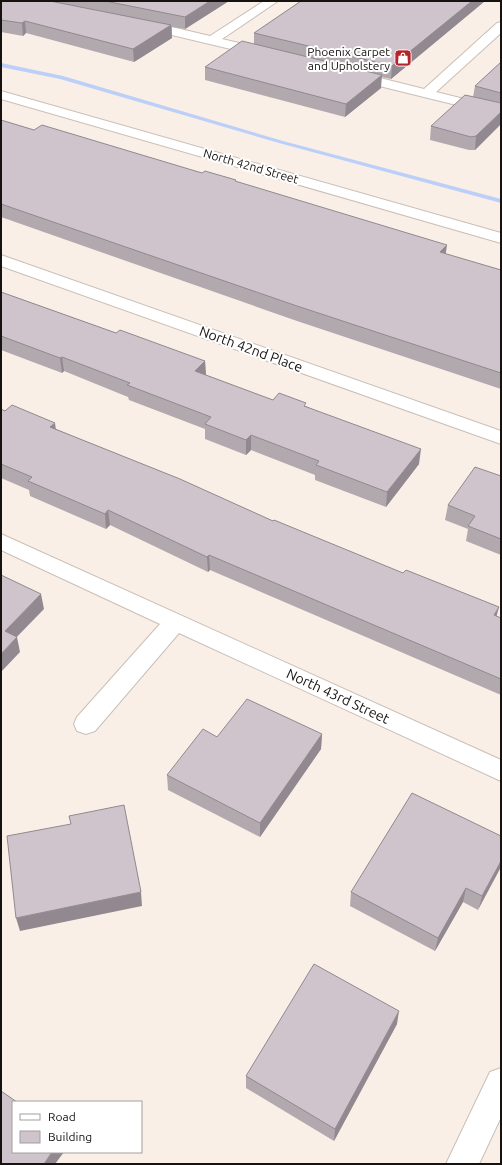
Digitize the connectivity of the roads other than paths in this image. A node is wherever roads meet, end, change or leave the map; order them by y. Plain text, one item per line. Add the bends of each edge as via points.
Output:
1 (272, 1) edge
2 (127, 21) edge
3 (501, 26) edge
4 (213, 40) junction
5 (274, 56) edge
6 (342, 73) edge
7 (426, 94) junction
8 (1, 95) edge
9 (501, 112) edge
10 (501, 238) edge
11 (1, 260) edge
12 (501, 438) edge
13 (1, 541) edge
14 (175, 622) junction
15 (86, 724) dead end
16 (501, 771) edge
17 (501, 1083) edge
18 (462, 1164) edge

1 - 4 street
2 - 4 street
3 - 7 street
4 - 5 street
6 - 7 street
7 - 9 street
8 - 10 street, North 42nd Street
11 - 12 street, North 42nd Place
13 - 14 street, North 43rd Street
14 - 15 street
14 - 16 street, North 43rd Street
17 - 18 street

